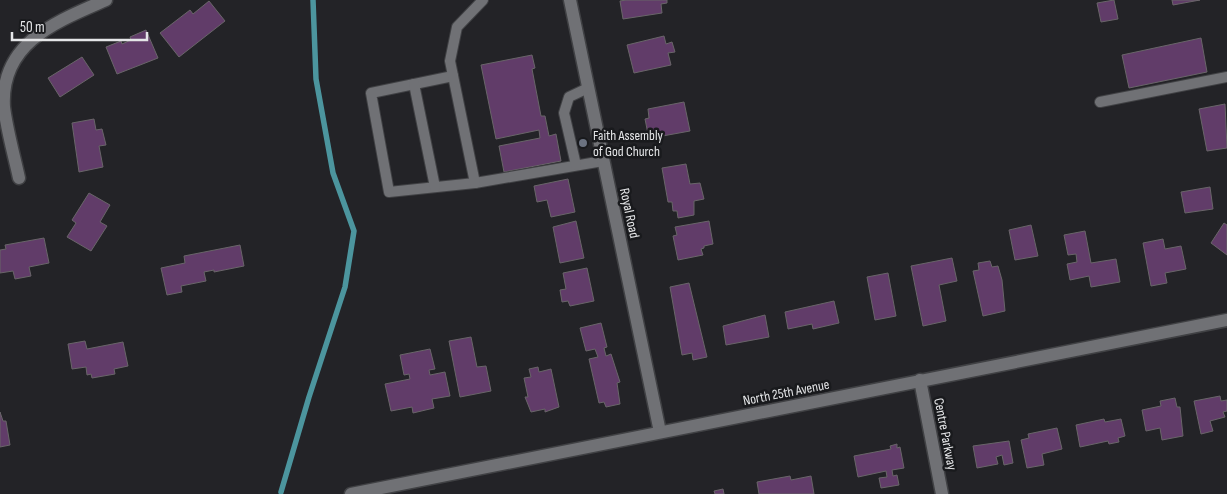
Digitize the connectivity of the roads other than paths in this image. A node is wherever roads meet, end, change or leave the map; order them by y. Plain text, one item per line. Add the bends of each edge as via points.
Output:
1 (106, 0) edge
2 (482, 0) edge
3 (570, 0) edge
4 (453, 76) junction
5 (1227, 77) edge
6 (414, 84) junction
7 (588, 88) junction
8 (1100, 102) dead end
9 (603, 161) junction
10 (576, 165) junction
11 (19, 178) dead end
12 (475, 183) junction
13 (434, 187) junction
14 (1227, 320) edge
15 (920, 380) junction
16 (660, 432) junction
17 (351, 494) edge
18 (942, 494) edge

1 - 11 street via 32,36 9,63 4,80 4,106
2 - 4 lane via 457,27 450,61
3 - 7 street, Royal Road
4 - 6 lane
4 - 12 lane
5 - 8 lane
6 - 13 lane
6 - 13 lane via 371,93 390,192
7 - 9 street, Royal Road
7 - 10 lane via 569,97 564,113
9 - 10 lane
9 - 16 street, Royal Road
10 - 12 lane
12 - 13 lane
14 - 15 street, North 25th Avenue
15 - 16 street, North 25th Avenue
15 - 18 street, Centre Parkway
16 - 17 street, North 25th Avenue

